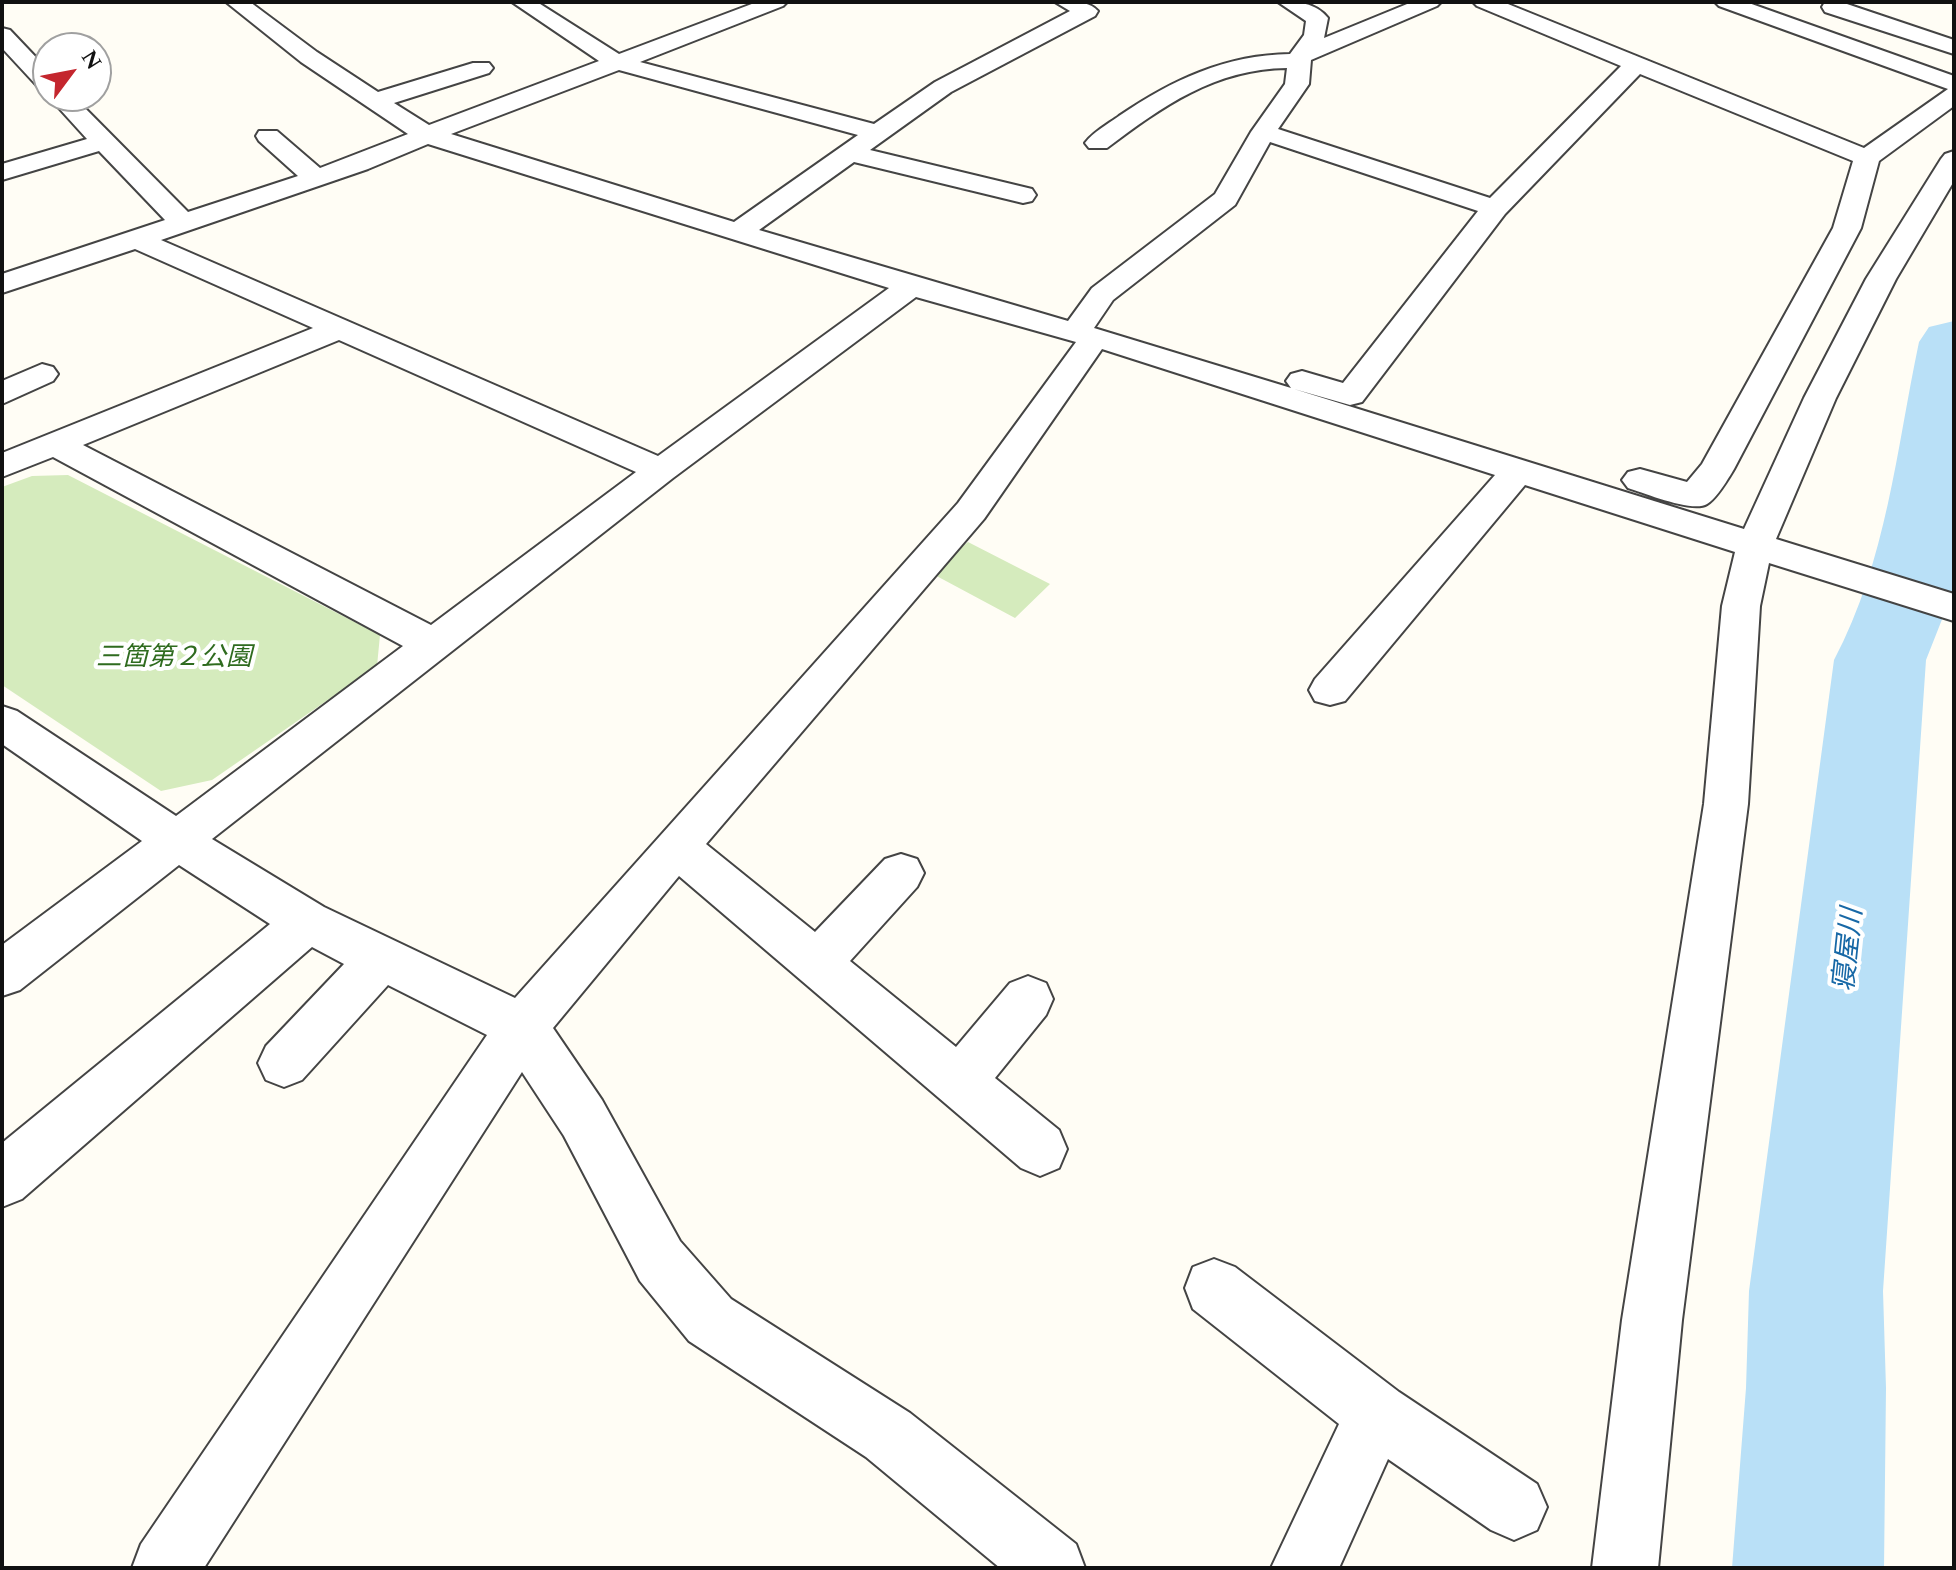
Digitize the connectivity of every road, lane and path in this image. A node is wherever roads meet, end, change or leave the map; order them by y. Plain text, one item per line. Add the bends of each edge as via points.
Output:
1 (237, 2) edge
2 (523, 2) edge
3 (718, 2) edge
4 (776, 2) edge
5 (1066, 2) edge
6 (1289, 2) edge
7 (1430, 2) edge
8 (1484, 2) edge
9 (1726, 2) edge
10 (1833, 7) dead end
11 (746, 13) junction
12 (2, 35) edge
13 (1954, 47) edge
14 (1300, 58) junction
15 (616, 62) junction
16 (1635, 65) junction
17 (32, 67) edge
18 (481, 68) dead end
19 (1954, 84) edge
20 (1954, 95) edge
21 (375, 101) junction
22 (75, 112) edge
23 (1263, 132) junction
24 (878, 133) junction
25 (427, 135) junction
26 (268, 136) dead end
27 (103, 142) junction
28 (1098, 143) dead end
29 (850, 153) junction
30 (1867, 158) junction
31 (1953, 163) edge
32 (2, 172) edge
33 (316, 178) junction
34 (1023, 195) dead end
35 (1495, 208) junction
36 (184, 224) junction
37 (738, 232) junction
38 (136, 239) junction
39 (2, 284) edge
40 (911, 286) junction
41 (339, 329) junction
42 (1097, 339) junction
43 (42, 374) dead end
44 (2, 394) edge
45 (1350, 395) junction
46 (56, 445) junction
47 (2, 466) edge
48 (661, 470) junction
49 (1519, 470) junction
50 (1777, 550) junction
51 (1954, 608) edge
52 (435, 645) junction
53 (1330, 690) dead end
54 (2, 722) edge
55 (178, 841) junction
56 (676, 846) junction
57 (901, 873) dead end
58 (307, 922) junction
59 (381, 958) junction
60 (817, 963) junction
61 (2, 974) edge
62 (1028, 999) dead end
63 (522, 1027) junction
64 (284, 1063) dead end
65 (960, 1082) junction
66 (1040, 1149) dead end
67 (2, 1179) edge
68 (1214, 1288) dead end
69 (1377, 1414) junction
70 (1514, 1507) dead end
71 (165, 1568) edge
72 (1052, 1568) edge
73 (1304, 1568) edge
74 (1625, 1568) edge

1 - 21 street
2 - 15 street
3 - 11 street
4 - 11 street
5 - 24 street via 1087,11 970,70
6 - 14 street via 1317,18 1315,35
7 - 14 street
8 - 16 street
9 - 19 street
10 - 13 street
11 - 15 street
12 - 17 street
14 - 23 street via 1297,84
14 - 28 street via 1241,64 1191,83
15 - 24 street
15 - 25 street
16 - 30 street
16 - 35 street
18 - 21 street
20 - 30 street
21 - 25 street
22 - 27 street
23 - 35 street
23 - 42 street via 1226,199 1102,294
24 - 29 street
25 - 33 street
25 - 37 street
26 - 33 street
27 - 32 street
27 - 36 street
29 - 34 street
29 - 37 street
30 - 45 street via 1847,228 1717,469 1695,496
31 - 50 street via 1881,279 1820,398
33 - 36 street
35 - 45 street
36 - 38 street
37 - 40 street
38 - 39 street
38 - 41 street
40 - 42 street
40 - 48 street
41 - 46 street
41 - 48 street
42 - 45 street via 1170,343
42 - 49 street
42 - 56 street via 971,511
43 - 44 street
46 - 47 street
46 - 52 street
48 - 52 street
49 - 50 street
49 - 53 street
50 - 51 street
50 - 74 street via 1741,606 1726,804 1652,1320
52 - 55 street
54 - 55 street
55 - 58 street
55 - 61 street
56 - 60 street
56 - 63 street
57 - 60 street
58 - 59 street
58 - 67 street
59 - 63 street
59 - 64 street
60 - 65 street
62 - 65 street
63 - 71 street
63 - 72 street via 583,1118 660,1261 710,1320 888,1435
65 - 66 street
68 - 69 street
69 - 70 street
69 - 73 street

